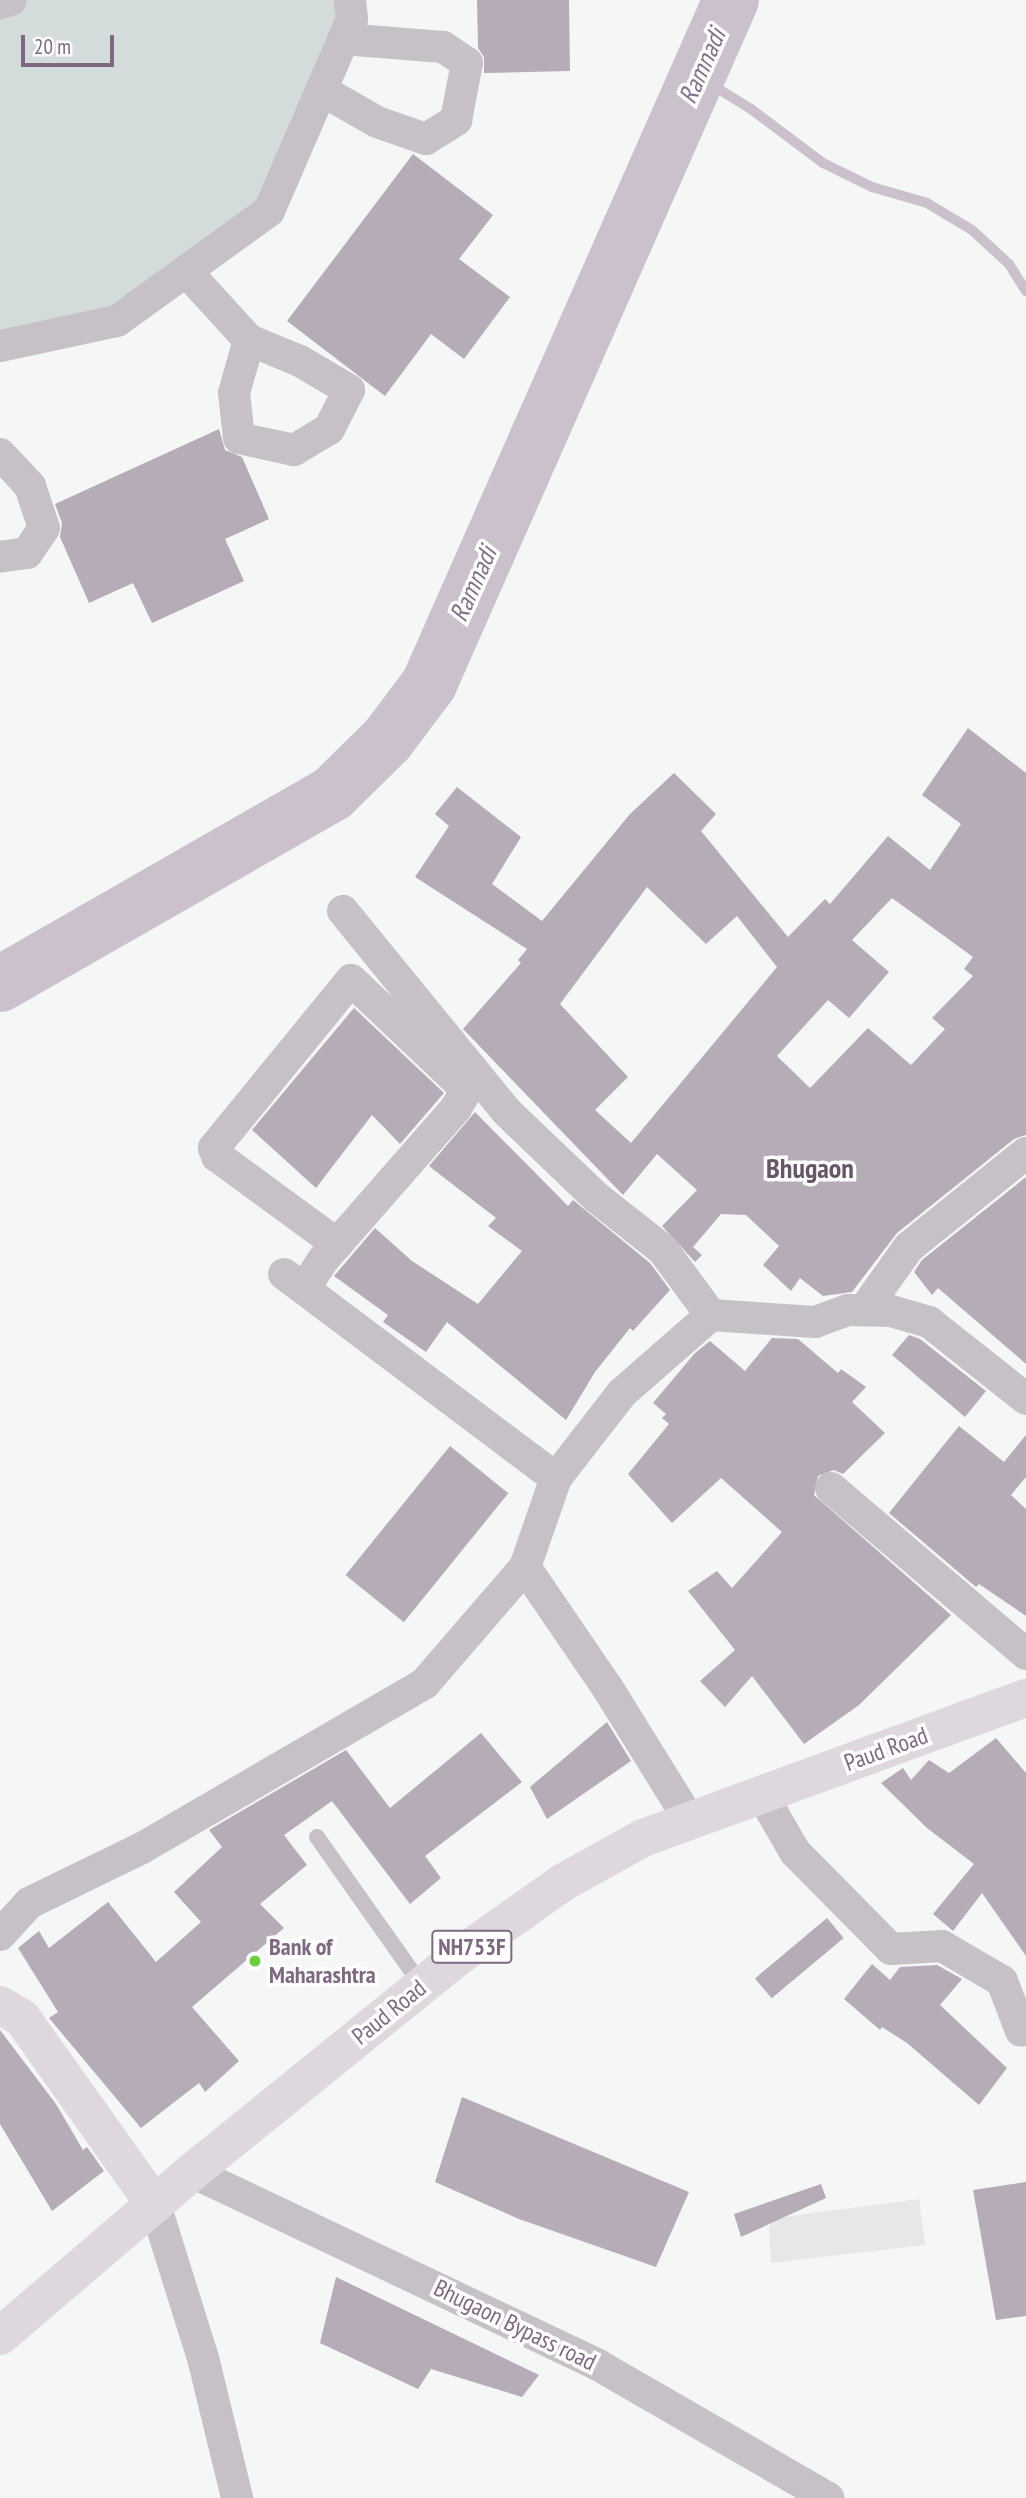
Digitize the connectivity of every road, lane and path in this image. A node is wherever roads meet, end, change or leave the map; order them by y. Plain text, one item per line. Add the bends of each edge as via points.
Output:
1 (11, 0) edge
2 (350, 0) edge
3 (0, 4) edge
4 (343, 39) junction
5 (321, 90) junction
6 (186, 271) junction
7 (248, 340) dead end
8 (0, 346) edge
9 (0, 456) edge
10 (0, 558) edge
11 (343, 911) dead end
12 (1026, 1153) edge
13 (337, 1244) junction
14 (864, 1310) junction
15 (710, 1315) junction
16 (1026, 1399) edge
17 (556, 1478) junction
18 (831, 1488) dead end
19 (526, 1567) junction
20 (1026, 1654) edge
21 (1026, 1698) edge
22 (762, 1795) junction
23 (690, 1821) junction
24 (317, 1837) dead end
25 (0, 1935) edge
26 (422, 1986) junction
27 (0, 2005) edge
28 (1021, 2031) dead end
29 (192, 2172) junction
30 (155, 2205) junction
31 (0, 2336) edge
32 (237, 2498) edge
33 (828, 2498) edge

1 - 3 street
2 - 4 street via 352,19
4 - 5 street
4 - 5 street via 443,47 467,63 456,120 426,139 377,122
5 - 6 street via 269,211
6 - 7 street
6 - 8 street via 117,321
9 - 10 street via 30,486 44,528 27,553
11 - 15 street via 506,1111 596,1197 663,1250
12 - 14 street via 909,1247
13 - 13 street via 463,1096 461,1084 351,980 214,1148 217,1156
13 - 17 street via 294,1281
14 - 15 street via 848,1310 815,1322
14 - 16 street via 891,1311 929,1322
15 - 17 street via 622,1393
17 - 19 street
18 - 20 street
19 - 23 street
19 - 25 street via 425,1683 142,1849 29,1903
21 - 22 main road, Paud Road / NH753F
22 - 23 main road, Paud Road / NH753F
22 - 28 street via 795,1852 891,1949 942,1946 1002,1981
23 - 26 main road, Paud Road / NH753F via 643,1839 562,1883
24 - 26 lane
26 - 29 main road, Paud Road / NH753F
27 - 30 main road via 22,2018
29 - 30 main road, Paud Road / NH753F
29 - 33 street, Bhugaon Bypass road via 598,2365
30 - 31 main road, Paud Road / NH753F
30 - 32 street via 206,2371

